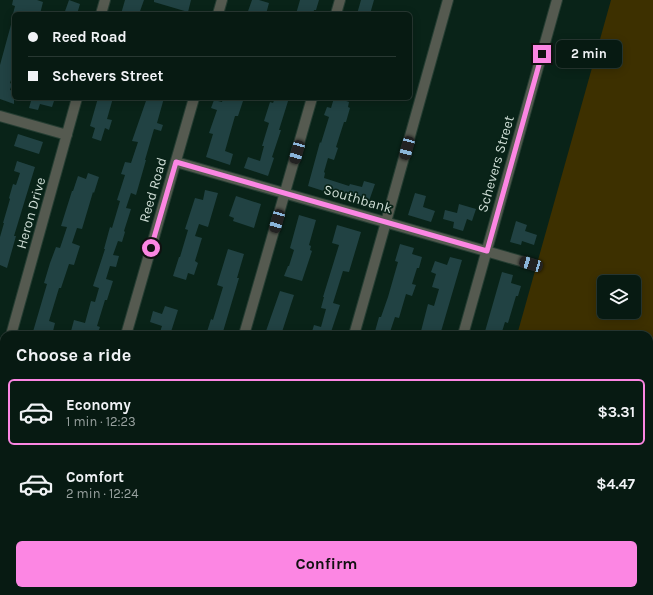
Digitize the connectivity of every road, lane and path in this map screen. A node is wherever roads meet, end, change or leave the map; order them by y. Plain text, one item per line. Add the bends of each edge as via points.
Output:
1 (105, 0) edge
2 (222, 0) edge
3 (340, 0) edge
4 (448, 0) edge
5 (557, 0) edge
6 (102, 12) edge
7 (219, 12) edge
8 (337, 12) edge
9 (76, 100) edge
10 (193, 100) edge
11 (311, 100) edge
12 (0, 116) edge
13 (67, 135) junction
14 (176, 162) junction
15 (285, 193) junction
16 (386, 222) junction
17 (487, 251) junction
18 (531, 264) dead end
19 (12, 331) edge
20 (127, 331) edge
21 (245, 331) edge
22 (355, 331) edge
23 (464, 331) edge

1 - 6 street
2 - 7 street
3 - 8 street
4 - 16 street
5 - 17 street, Schevers Street
9 - 13 street, Heron Drive
10 - 14 street, Reed Road
11 - 15 street
12 - 13 street
13 - 19 street, Heron Drive
14 - 15 street, Southbank
14 - 20 street, Reed Road
15 - 16 street, Southbank
15 - 21 street
16 - 17 street, Southbank
16 - 22 street
17 - 18 street, Southbank
17 - 23 street, Schevers Street

